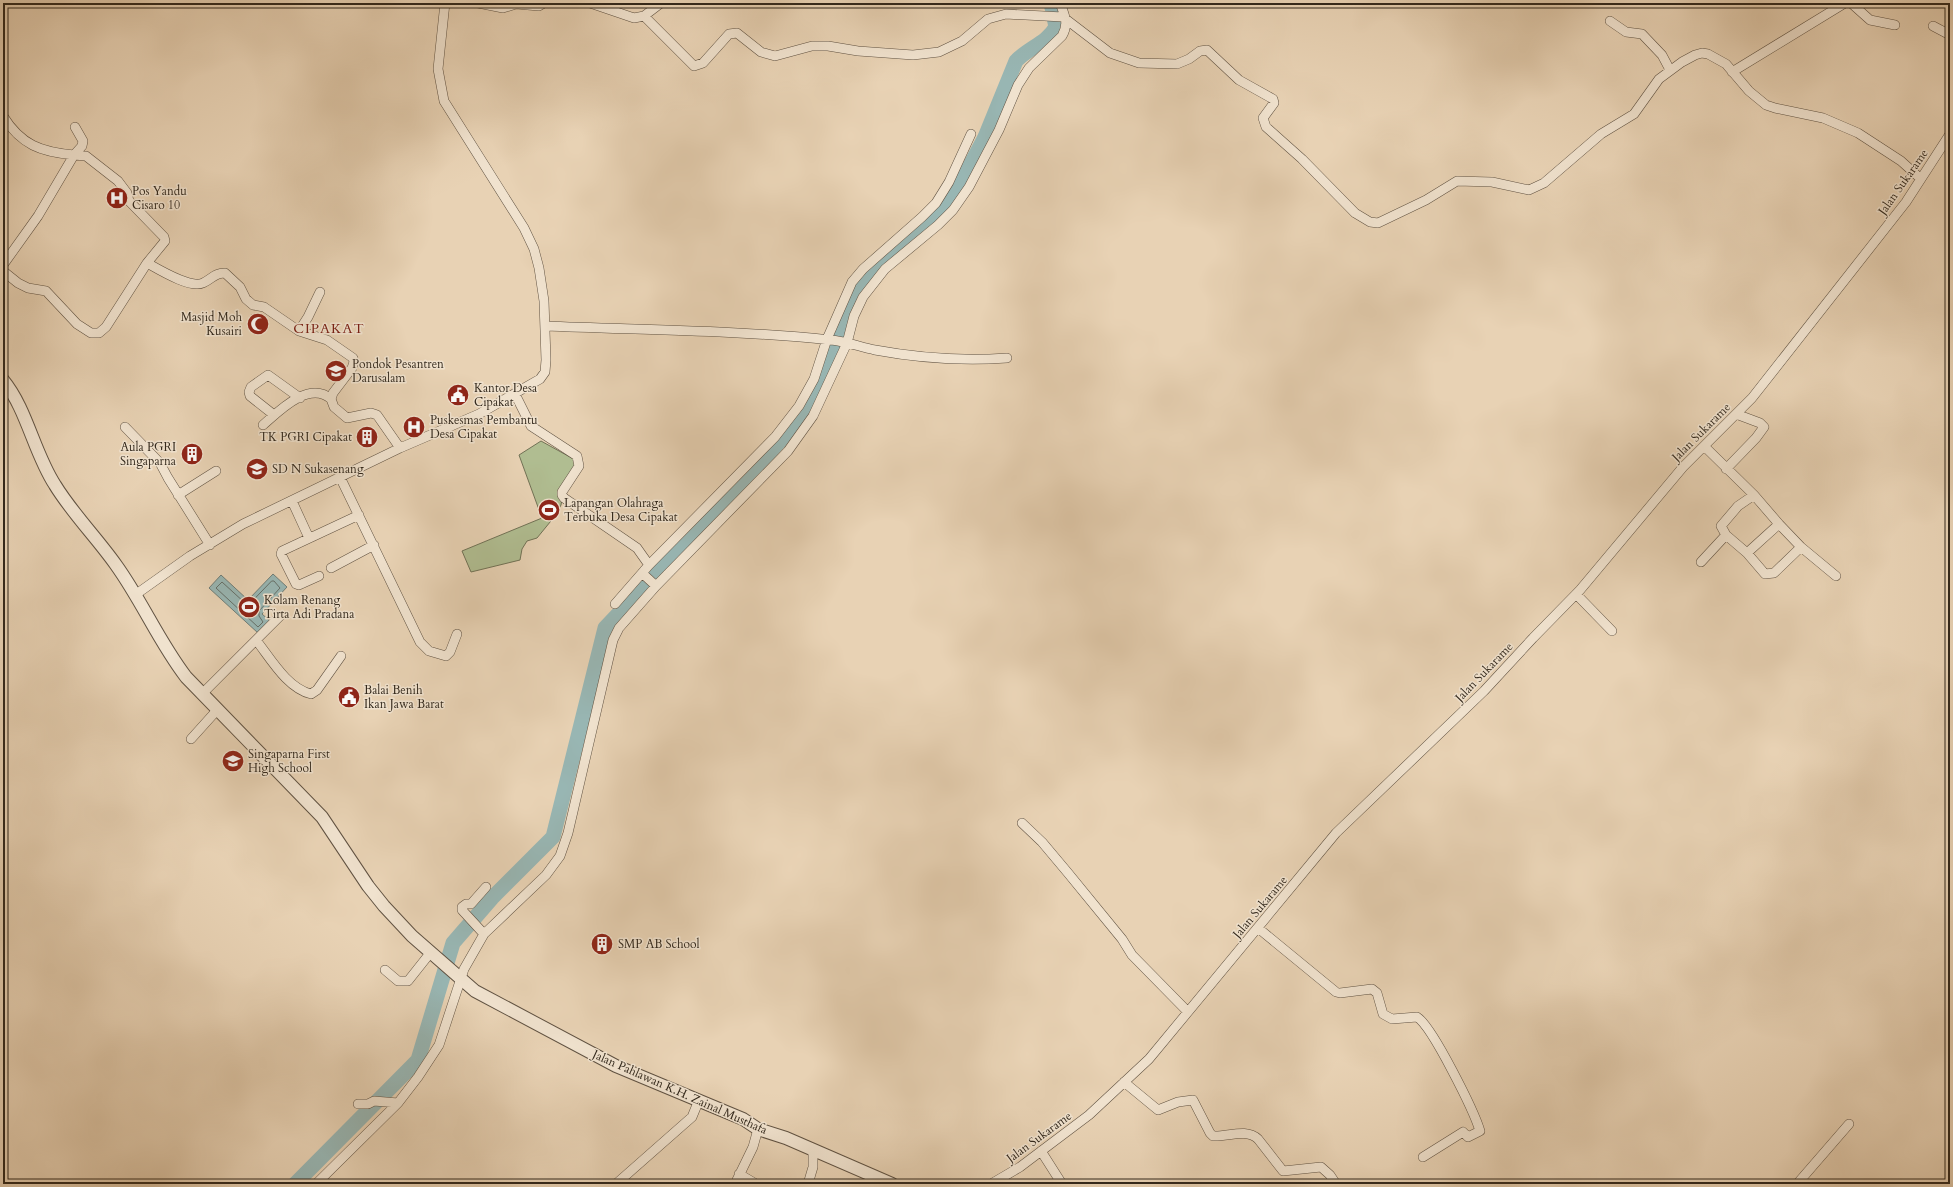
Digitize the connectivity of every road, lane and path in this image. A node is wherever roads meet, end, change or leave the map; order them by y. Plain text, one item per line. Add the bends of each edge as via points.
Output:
1 (478, 3) edge
2 (544, 3) edge
3 (590, 3) edge
4 (661, 3) edge
5 (1060, 3) edge
6 (1845, 3) edge
7 (1851, 3) edge
8 (445, 5) edge
9 (644, 16) junction
10 (1063, 18) junction
11 (1610, 21) dead end
12 (1895, 25) dead end
13 (1933, 26) dead end
14 (1950, 34) edge
15 (1670, 70) junction
16 (1732, 72) junction
17 (3, 116) edge
18 (75, 127) dead end
19 (970, 134) dead end
20 (1950, 134) edge
21 (74, 155) junction
22 (1921, 179) junction
23 (147, 263) junction
24 (3, 264) edge
25 (3, 271) edge
26 (320, 292) dead end
27 (546, 326) junction
28 (299, 331) junction
29 (829, 340) junction
30 (845, 342) junction
31 (1007, 358) dead end
32 (3, 380) edge
33 (515, 394) junction
34 (300, 398) junction
35 (331, 399) junction
36 (1736, 414) junction
37 (274, 415) junction
38 (263, 425) dead end
39 (125, 427) dead end
40 (1704, 446) junction
41 (400, 448) junction
42 (1726, 469) junction
43 (216, 471) dead end
44 (340, 477) junction
45 (178, 495) junction
46 (1754, 495) junction
47 (292, 501) junction
48 (359, 515) junction
49 (1779, 524) junction
50 (1726, 535) junction
51 (309, 538) junction
52 (210, 545) junction
53 (374, 545) junction
54 (1800, 547) junction
55 (1747, 553) junction
56 (1701, 562) dead end
57 (649, 565) junction
58 (330, 568) dead end
59 (643, 574) junction
60 (318, 576) dead end
61 (1836, 576) dead end
62 (655, 584) junction
63 (1576, 594) junction
64 (135, 595) junction
65 (615, 604) dead end
66 (280, 616) dead end
67 (1612, 632) dead end
68 (457, 634) dead end
69 (256, 640) junction
70 (341, 656) dead end
71 (202, 694) junction
72 (218, 709) junction
73 (191, 739) dead end
74 (1022, 823) dead end
75 (486, 887) dead end
76 (1258, 928) junction
77 (484, 934) junction
78 (434, 955) junction
79 (385, 970) dead end
80 (458, 976) junction
81 (1188, 1012) junction
82 (1124, 1082) junction
83 (699, 1100) junction
84 (393, 1103) junction
85 (358, 1104) dead end
86 (1850, 1124) dead end
87 (758, 1129) junction
88 (813, 1150) junction
89 (1041, 1151) junction
90 (1423, 1157) dead end
91 (740, 1174) junction
92 (316, 1184) edge
93 (616, 1184) edge
94 (735, 1184) edge
95 (756, 1184) edge
96 (808, 1184) edge
97 (892, 1184) edge
98 (991, 1184) edge
99 (1062, 1184) edge
100 (1336, 1184) edge
101 (1797, 1184) edge

1 - 2 street via 503,8 517,4 539,6
3 - 9 street via 630,17
4 - 9 street
5 - 10 street
6 - 16 street
7 - 12 street via 1868,20
8 - 27 street via 438,69 444,101 524,228 534,249 542,282
9 - 10 street via 694,66 703,63 729,34 733,33 761,52 775,56 812,46 913,55 939,52 962,41 988,19 1006,14
10 - 15 street via 1110,53 1139,63 1177,64 1200,51 1207,50 1239,80 1273,99 1274,103 1263,118 1266,127 1355,212 1370,222 1378,223 1426,200 1457,181 1492,182 1529,190 1544,183 1602,134 1634,114 1659,79
10 - 30 street via 1065,30 1062,36 1029,68 1018,85 999,130 969,187 953,210 938,225 885,269 871,285 854,316
11 - 15 street via 1626,32 1642,34 1662,55
13 - 14 street
15 - 16 street via 1702,53 1726,64
16 - 22 street via 1766,104 1823,118 1858,133 1901,161
17 - 21 street via 11,130 37,148
18 - 21 street via 83,141
19 - 29 street via 949,182 936,203 852,282
20 - 22 street, Jalan Sukarame
21 - 23 street via 86,156 118,181 128,193 129,201 164,236 165,241
21 - 24 street via 38,216
22 - 36 street, Jalan Sukarame via 1827,304 1752,398
23 - 25 street via 106,327 99,333 91,333 76,324 46,291 28,288
23 - 28 street via 195,285 202,284 217,273 225,273 240,287 246,300 253,306 264,307
26 - 28 street
27 - 29 street via 724,332
27 - 33 street via 544,372 536,382
28 - 35 street via 327,340 353,358 352,368
29 - 30 street
29 - 57 street via 814,379 799,406 775,437
30 - 31 street via 875,350 941,358
30 - 62 street via 813,416 788,451
32 - 64 street, Jalan Pahlawan K.H. Zainal Musthafa via 55,486 116,565
33 - 41 street via 479,414
33 - 57 street via 531,426 578,456 579,466 562,492 564,498 636,548
34 - 35 street via 315,393
34 - 37 street
34 - 37 street via 268,374 251,387 249,392 250,396
35 - 41 street via 334,408 347,418 371,413 376,415
36 - 40 street, Jalan Sukarame
36 - 42 street via 1764,427
37 - 38 street
39 - 45 street via 156,458
40 - 42 street
40 - 63 street, Jalan Sukarame via 1683,467
41 - 44 street
42 - 46 street
43 - 45 street
44 - 47 street
44 - 48 street
45 - 52 street
46 - 49 street
46 - 50 street via 1722,522 1721,526
47 - 51 street
47 - 52 street via 243,524
48 - 51 street
48 - 53 street
49 - 54 street
49 - 55 street
50 - 55 street
50 - 56 street
51 - 60 street via 282,551 281,554 296,584
52 - 64 street
53 - 58 street
53 - 68 street via 420,642 429,651 446,656
54 - 55 street via 1774,573 1769,574 1765,574
54 - 61 street
57 - 59 street
59 - 62 street
59 - 65 street
62 - 77 street via 619,628 613,640 568,833 560,856 546,875
63 - 67 street
63 - 76 street, Jalan Sukarame via 1484,692 1336,833
64 - 71 street, Jalan Pahlawan K.H. Zainal Musthafa via 169,655
66 - 69 street
69 - 70 street via 284,676 303,692 311,694 317,690
69 - 71 street
71 - 72 street, Jalan Pahlawan K.H. Zainal Musthafa
72 - 73 street
72 - 78 street, Jalan Pahlawan K.H. Zainal Musthafa via 322,817 384,906
74 - 81 street via 1068,873 1132,955
75 - 77 street via 471,904 462,907
76 - 81 street, Jalan Sukarame
76 - 90 street via 1336,992 1375,990 1383,1014 1392,1019 1417,1017 1427,1028 1449,1064 1480,1131 1469,1137 1463,1132
77 - 80 street
78 - 79 street via 408,981 398,981
78 - 80 street, Jalan Pahlawan K.H. Zainal Musthafa
80 - 83 street, Jalan Pahlawan K.H. Zainal Musthafa via 475,991 492,1001 616,1066
80 - 84 street via 439,1045 418,1078
81 - 82 street, Jalan Sukarame via 1149,1059
82 - 89 street, Jalan Sukarame via 1089,1115
82 - 100 street via 1158,1110 1178,1102 1193,1100 1213,1136 1253,1136 1283,1171 1319,1166
83 - 87 street, Jalan Pahlawan K.H. Zainal Musthafa via 743,1119
83 - 93 street via 692,1117
84 - 85 street via 374,1101
84 - 92 street
86 - 101 street
87 - 88 street, Jalan Pahlawan K.H. Zainal Musthafa
87 - 91 street via 753,1147
88 - 96 street
88 - 97 street, Jalan Pahlawan K.H. Zainal Musthafa
89 - 98 street, Jalan Sukarame
89 - 99 street
91 - 94 street
91 - 95 street

